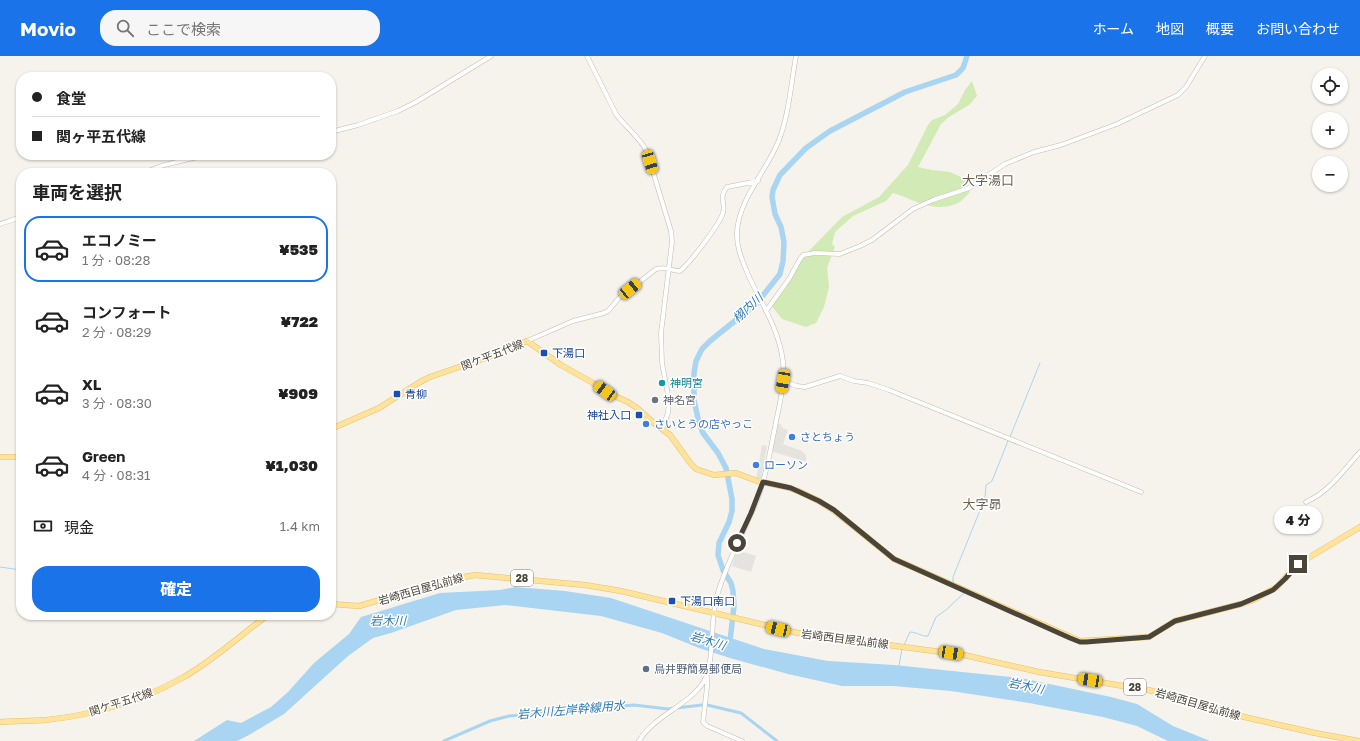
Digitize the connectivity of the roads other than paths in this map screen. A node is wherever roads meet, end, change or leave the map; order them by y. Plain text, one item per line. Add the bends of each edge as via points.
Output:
1 (491, 56) edge
2 (587, 56) edge
3 (796, 56) edge
4 (1205, 56) edge
5 (336, 131) edge
6 (185, 160) edge
7 (156, 168) edge
8 (758, 180) junction
9 (16, 219) edge
10 (0, 224) edge
11 (669, 268) junction
12 (766, 311) junction
13 (527, 341) junction
14 (783, 381) junction
15 (336, 427) edge
16 (662, 429) junction
17 (1360, 452) edge
18 (0, 457) edge
19 (16, 457) edge
20 (763, 482) junction
21 (1141, 492) dead end
22 (1306, 502) dead end
23 (1360, 527) edge
24 (336, 604) edge
25 (715, 613) junction
26 (262, 620) edge
27 (706, 677) junction
28 (0, 722) edge
29 (639, 741) edge
30 (742, 741) edge
31 (1359, 741) edge

1 - 5 street via 403,109
2 - 11 street via 616,114 647,152 671,231 672,250
3 - 8 street via 782,130
4 - 12 street via 1186,87 1178,95 1117,124 1006,164 969,188 912,208 872,240 854,248 840,254 815,253 803,256
6 - 7 street
8 - 11 street via 727,187 722,196 723,213 712,232 682,269 677,271
8 - 12 street via 742,211 737,238 741,257
9 - 10 street
11 - 13 street via 656,269 619,298 608,311 573,321
11 - 16 street via 661,333 662,363 669,400 668,413
12 - 14 street via 781,352
13 - 15 main road, 関ケ平五代線 via 430,377 380,408
13 - 16 main road, 関ケ平五代線 via 561,365 628,402
14 - 20 street
14 - 21 street via 805,387 840,376 868,383
16 - 20 main road, 関ケ平五代線 via 675,439 693,467 709,474 732,473
17 - 22 street via 1326,490
18 - 19 main road
20 - 23 main road, 関ケ平五代線 via 791,488 819,501 834,510 894,559 1080,642 1149,637 1175,621 1241,604 1273,590 1298,564
20 - 25 street via 727,568
24 - 25 main road, 岩崎西目屋弘前線 / 28 via 359,606 456,578 482,575 607,588
25 - 27 street
25 - 31 main road, 岩崎西目屋弘前線 / 28 via 814,636 964,655 1039,672 1153,691 1206,708
26 - 28 main road, 関ケ平五代線 via 182,678 144,697 78,715 46,720
27 - 29 street via 695,692 645,732
27 - 30 street via 703,722

